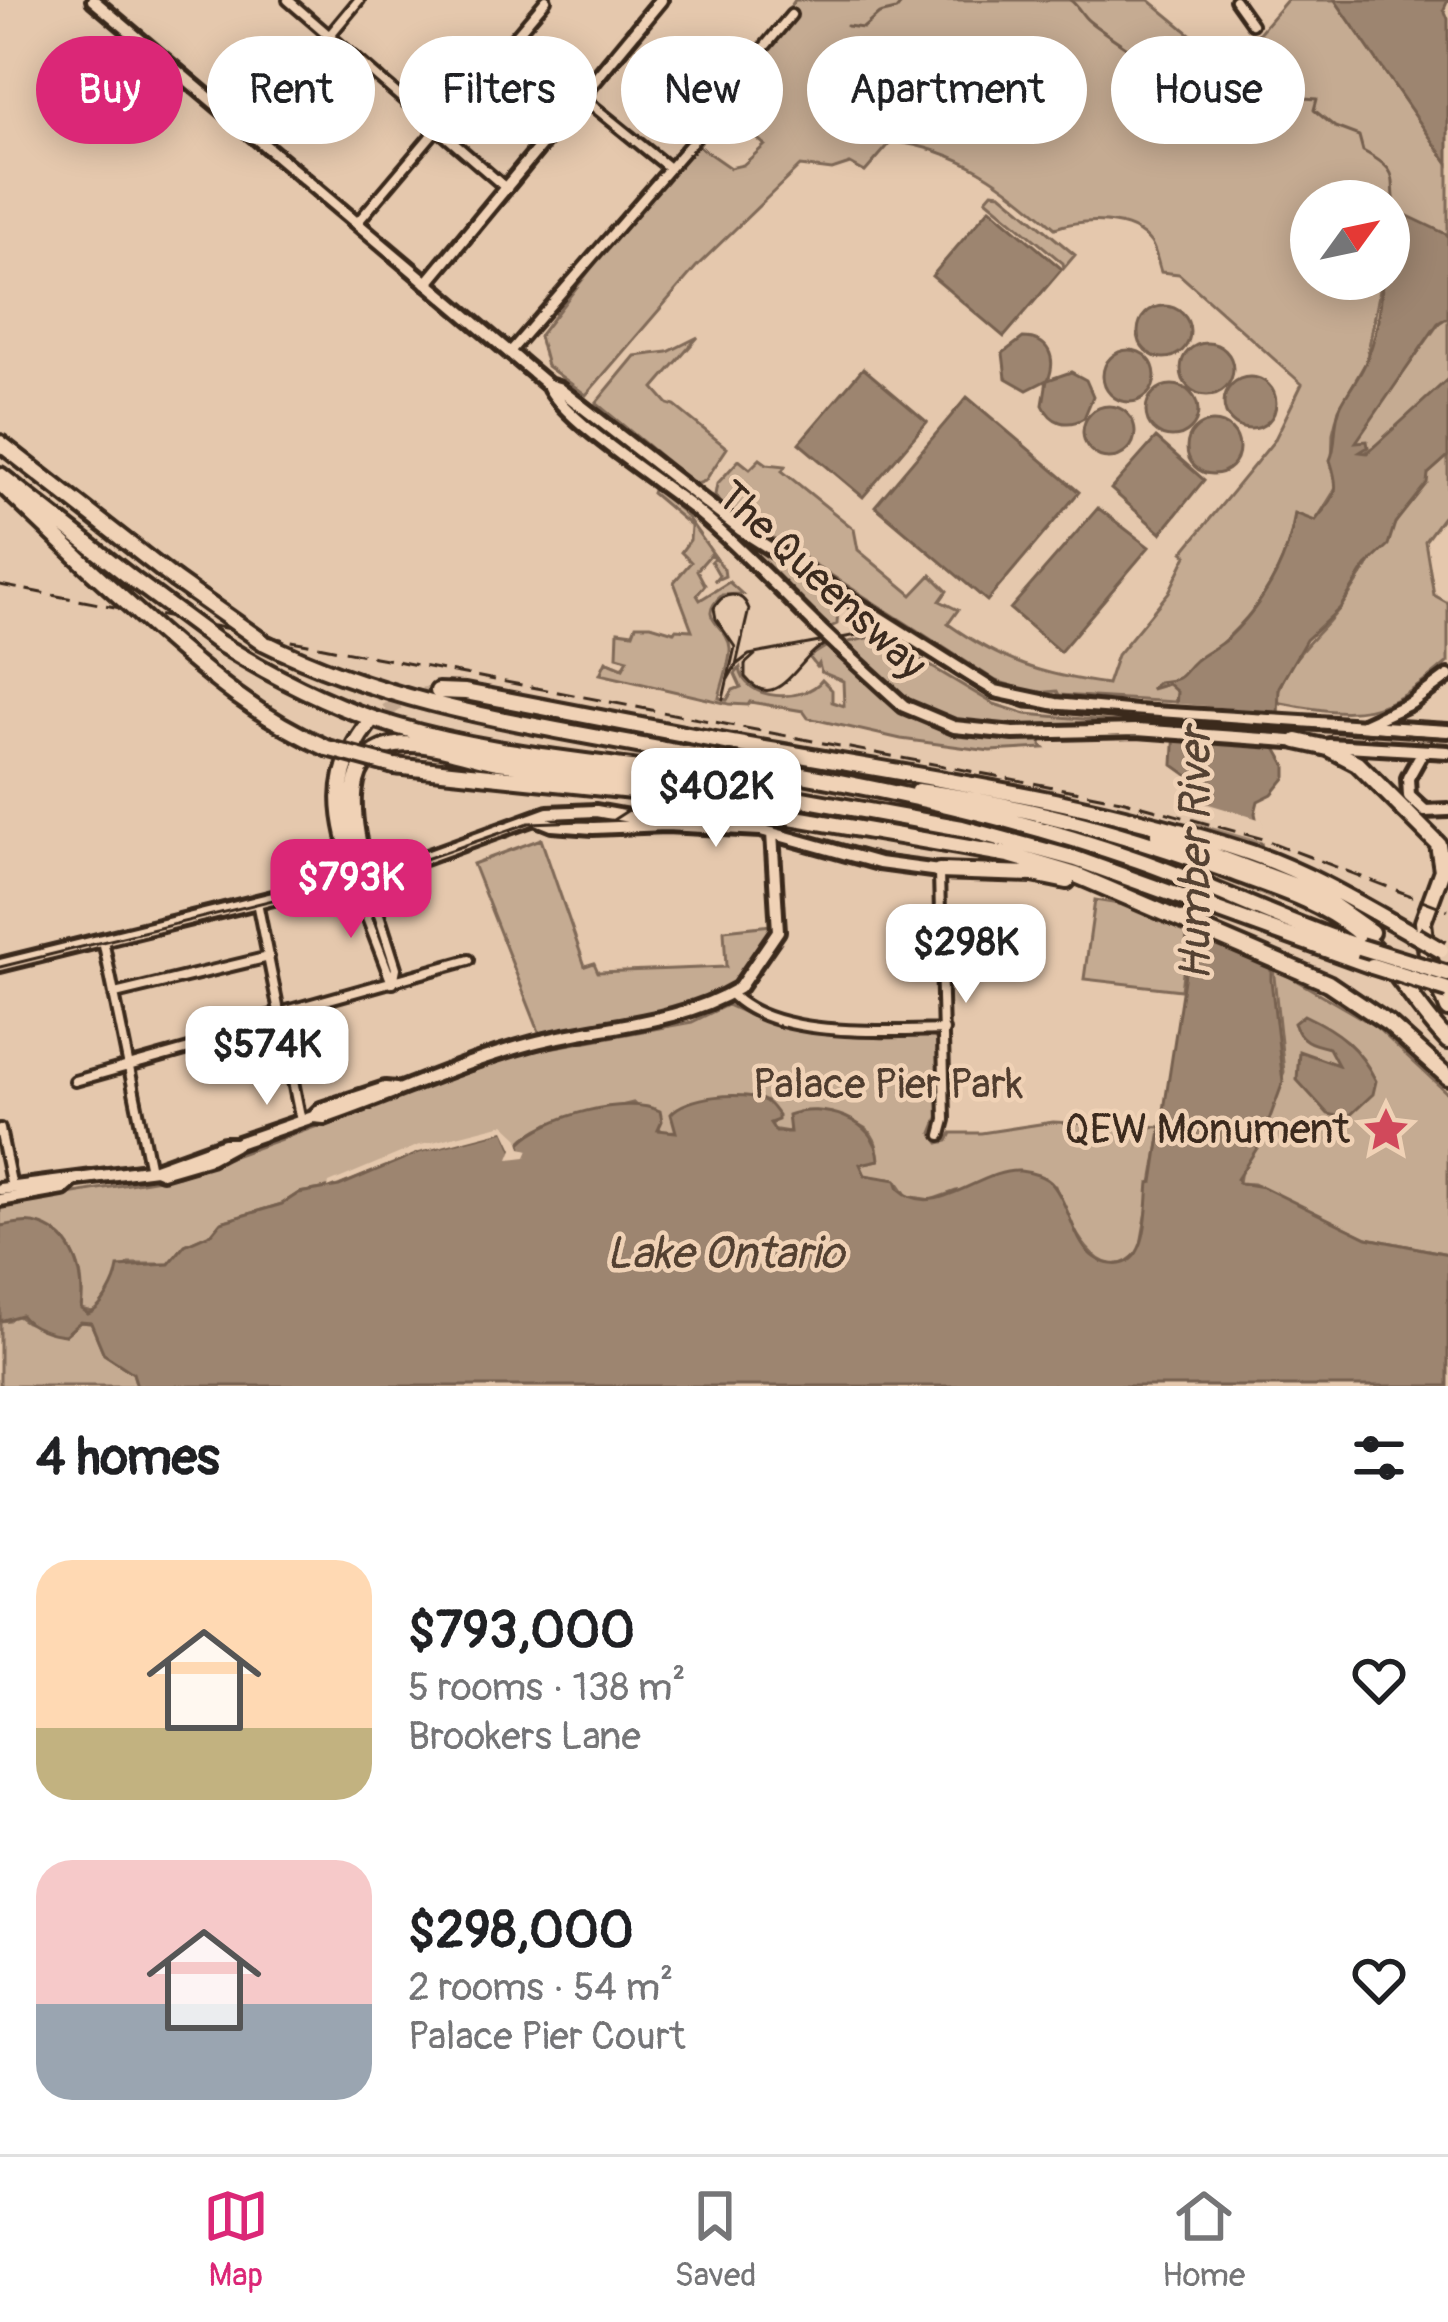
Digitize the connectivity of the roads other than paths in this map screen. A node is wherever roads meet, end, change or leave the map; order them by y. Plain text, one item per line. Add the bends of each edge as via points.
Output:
1 (93, 0) edge
2 (288, 0) edge
3 (359, 0) edge
4 (546, 0) edge
5 (661, 0) edge
6 (1235, 0) edge
7 (791, 15) dead end
8 (1252, 24) dead end
9 (328, 36) edge
10 (330, 36) edge
11 (515, 36) edge
12 (375, 76) edge
13 (597, 81) edge
14 (207, 96) edge
15 (399, 96) edge
16 (597, 109) edge
17 (263, 144) edge
18 (424, 144) edge
19 (455, 144) edge
20 (545, 144) edge
21 (668, 167) junction
22 (507, 189) junction
23 (356, 224) junction
24 (427, 283) junction
25 (509, 353) junction
26 (548, 385) junction
27 (0, 443) edge
28 (0, 479) edge
29 (1448, 676) edge
30 (438, 691) tunnel mouth
31 (369, 724) tunnel mouth
32 (1364, 725) junction
33 (1448, 731) edge
34 (1297, 741) junction
35 (1424, 751) junction
36 (1448, 752) edge
37 (653, 775) junction
38 (854, 783) junction
39 (1448, 810) edge
40 (1142, 830) junction
41 (772, 833) junction
42 (344, 836) junction
43 (939, 871) junction
44 (362, 876) junction
45 (1448, 877) edge
46 (313, 888) junction
47 (1135, 898) junction
48 (257, 902) junction
49 (1420, 932) junction
50 (103, 940) junction
51 (1315, 940) junction
52 (1445, 951) edge
53 (269, 956) junction
54 (469, 960) dead end
55 (0, 965) edge
56 (1448, 974) edge
57 (392, 984) junction
58 (1448, 990) edge
59 (730, 993) junction
60 (116, 994) junction
61 (1448, 1009) edge
62 (280, 1013) junction
63 (944, 1030) junction
64 (1448, 1041) edge
65 (131, 1065) junction
66 (1448, 1077) edge
67 (75, 1081) dead end
68 (307, 1119) junction
69 (0, 1129) edge
70 (941, 1135) dead end
71 (152, 1169) junction
72 (72, 1181) junction
73 (6, 1188) edge
74 (0, 1200) edge

1 - 14 main road, The Queensway
2 - 9 street
3 - 10 street
4 - 11 street
5 - 13 main road
6 - 8 street
7 - 21 street
12 - 15 street
16 - 21 street
17 - 23 main road, The Queensway
18 - 23 street
19 - 22 street
20 - 22 main road
21 - 25 street
22 - 24 main road
23 - 24 main road, The Queensway
24 - 25 main road, The Queensway
25 - 26 main road, The Queensway
26 - 32 main road, The Queensway via 741,530 995,691 1137,712
26 - 34 main road, The Queensway, bridge via 699,512 904,706 954,727 1013,733 1137,730
27 - 38 highway, bridge via 174,579 312,666 424,704
28 - 37 highway, bridge via 219,643 292,685 392,725
28 - 47 highway, bridge via 246,706 327,748 394,766 663,795 1009,855
29 - 32 main road
30 - 40 highway, bridge via 1101,814
31 - 42 highway via 343,767
32 - 33 main road, The Queensway
34 - 35 main road, The Queensway
34 - 49 highway via 1357,763 1434,837 1442,870
35 - 36 main road, The Queensway
35 - 39 main road via 1408,778 1409,796 1425,811
37 - 44 highway via 495,761 413,744 382,750 358,773 352,793
37 - 51 highway, bridge via 962,828
38 - 40 highway
38 - 51 highway via 1139,860
40 - 49 highway via 1253,854
40 - 64 highway via 1317,900 1396,969
41 - 43 main road
41 - 44 main road via 537,819
41 - 59 main road via 777,934
42 - 44 highway
42 - 46 highway via 340,866
43 - 47 highway via 1033,874
43 - 63 street
44 - 46 main road
44 - 57 street via 396,968
45 - 49 highway
46 - 48 main road
47 - 66 highway via 1312,974 1389,1024
48 - 50 main road
48 - 53 street
49 - 52 highway, bridge
49 - 61 highway
50 - 55 main road
50 - 60 street
51 - 56 highway, bridge
51 - 58 highway, bridge
53 - 60 street
53 - 62 street
54 - 57 street
57 - 62 street
59 - 63 street via 771,1016 820,1026
59 - 68 main road via 686,1012 537,1041
60 - 65 street
62 - 65 street
62 - 68 street
63 - 70 street
65 - 67 street
65 - 71 street
68 - 71 main road
69 - 73 street
71 - 72 main road
72 - 73 main road
72 - 74 main road

